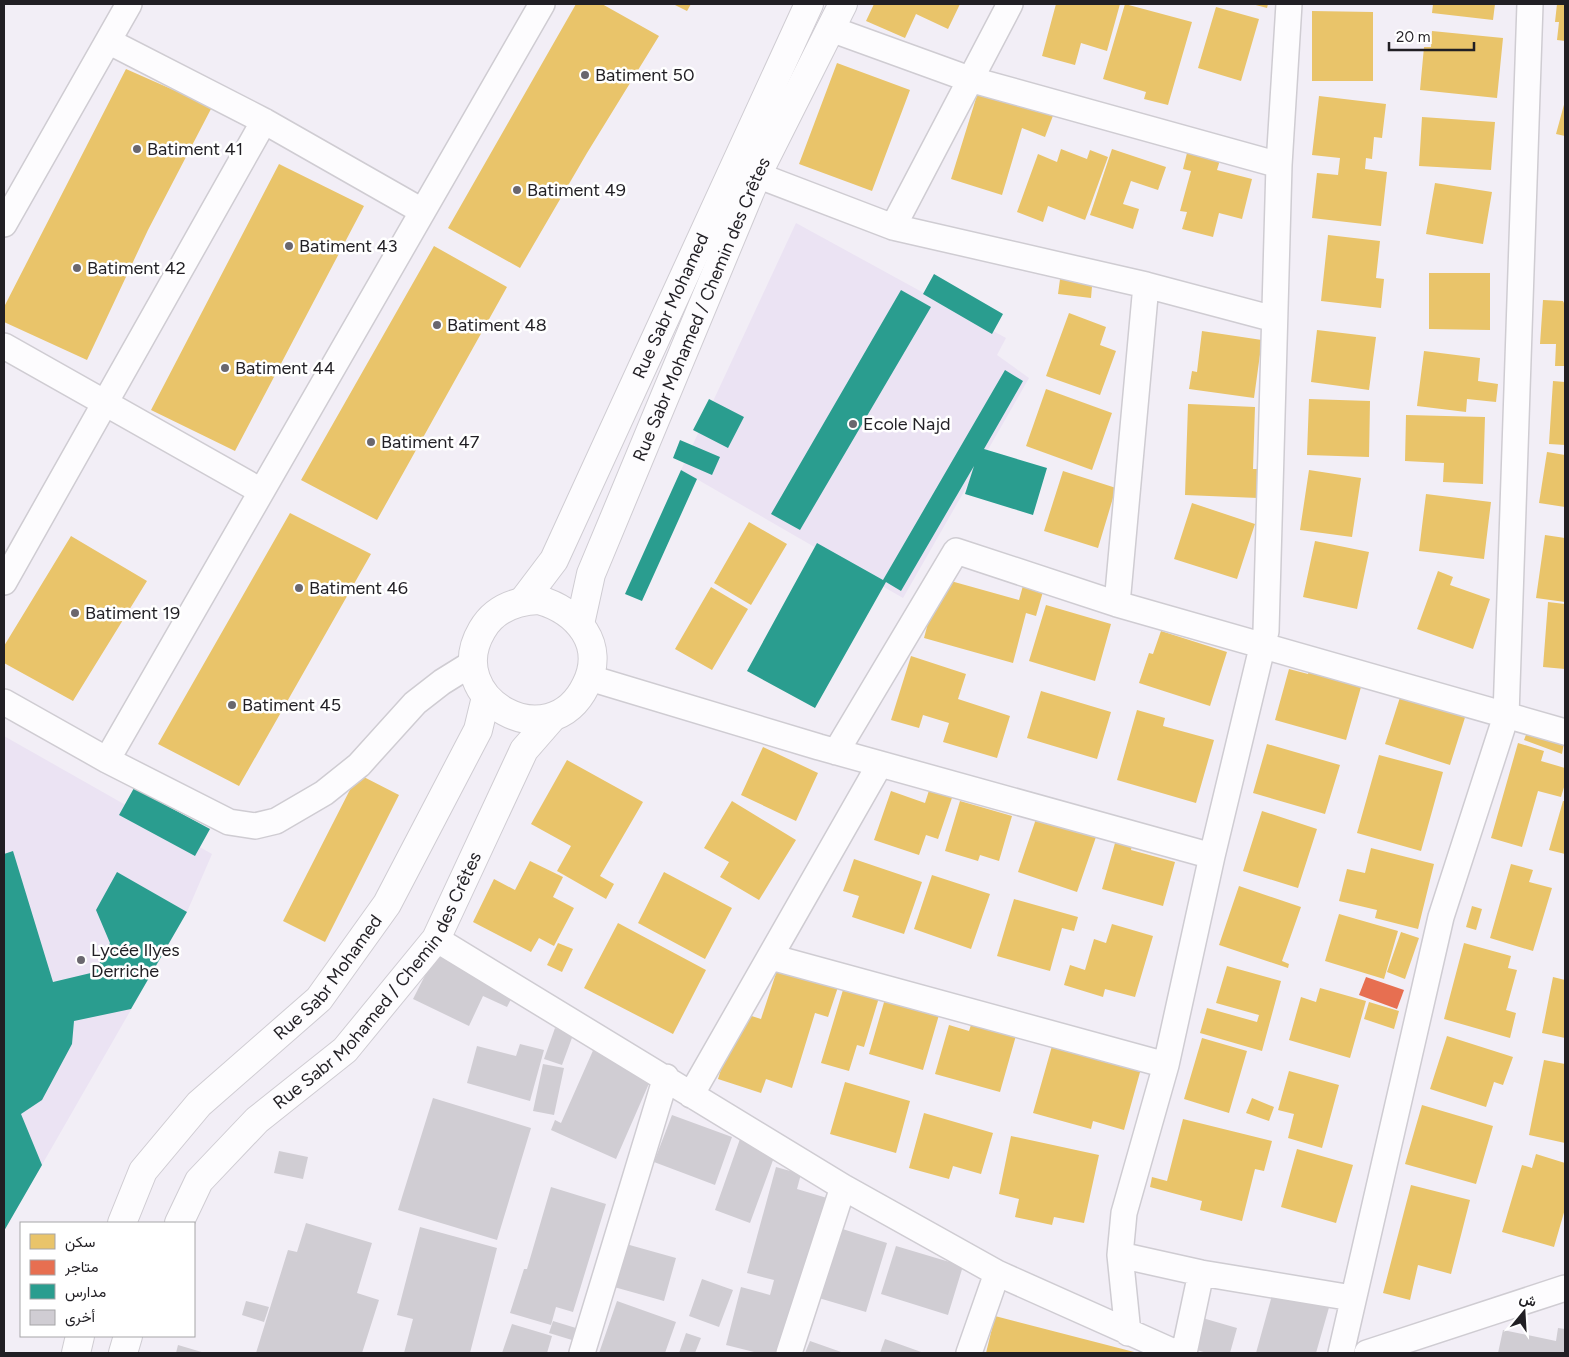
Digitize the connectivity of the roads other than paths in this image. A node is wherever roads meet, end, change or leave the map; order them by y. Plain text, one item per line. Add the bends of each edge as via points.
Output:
1 (129, 4) edge
2 (542, 4) edge
3 (809, 4) edge
4 (843, 4) edge
5 (1010, 4) edge
6 (1289, 4) edge
7 (1530, 4) edge
8 (832, 29) junction
9 (108, 41) junction
10 (969, 80) junction
11 (264, 121) junction
12 (1279, 165) junction
13 (757, 175) junction
14 (422, 212) junction
15 (4, 224) edge
16 (893, 227) junction
17 (1146, 285) junction
18 (1274, 319) junction
19 (4, 346) edge
20 (106, 403) junction
21 (261, 491) junction
22 (4, 582) edge
23 (522, 601) junction
24 (1117, 604) junction
25 (580, 624) junction
26 (1263, 647) junction
27 (471, 664) junction
28 (590, 678) junction
29 (486, 697) junction
30 (4, 702) edge
31 (1506, 716) junction
32 (550, 719) junction
33 (1565, 732) edge
34 (836, 752) junction
35 (107, 760) junction
36 (880, 764) junction
37 (1212, 856) junction
38 (436, 939) junction
39 (771, 957) junction
40 (1166, 1065) junction
41 (666, 1077) junction
42 (691, 1095) junction
43 (843, 1187) junction
44 (122, 1222) edge
45 (179, 1222) edge
46 (1120, 1255) junction
47 (997, 1273) junction
48 (1201, 1273) junction
49 (1565, 1288) edge
50 (1352, 1298) junction
51 (1128, 1333) junction
52 (80, 1337) edge
53 (128, 1337) edge
54 (76, 1353) edge
55 (123, 1353) edge
56 (582, 1353) edge
57 (789, 1353) edge
58 (968, 1353) edge
59 (1176, 1353) edge
60 (1184, 1353) edge
61 (1341, 1353) edge
62 (1367, 1353) edge

1 - 9 street
2 - 14 street
3 - 23 main road, Rue Sabr Mohamed via 554,560
4 - 8 main road, Rue Sabr Mohamed / Chemin des Crêtes
5 - 10 street
6 - 12 street
7 - 31 street
8 - 10 street
8 - 13 main road, Rue Sabr Mohamed / Chemin des Crêtes
9 - 11 street
9 - 15 street
10 - 12 street
10 - 16 street
11 - 14 street
11 - 20 street
12 - 18 street
13 - 16 street
13 - 25 main road, Rue Sabr Mohamed / Chemin des Crêtes via 591,574
14 - 21 street
16 - 17 street
17 - 18 street
17 - 24 street
18 - 26 street
19 - 20 street
20 - 21 street
20 - 22 street
21 - 35 street
23 - 25 main road via 539,600 554,604
23 - 27 main road via 503,608 487,621 477,639
24 - 26 street
24 - 34 street via 956,551
25 - 28 main road via 589,640 593,660
26 - 31 street
26 - 37 street
27 - 29 main road
27 - 35 street via 414,703 359,765 324,793 276,821 254,826 229,822
28 - 32 main road via 581,696
28 - 34 street
29 - 32 main road via 498,709 515,717
29 - 44 main road, Rue Sabr Mohamed via 478,730 387,904 319,999 199,1104 143,1171
30 - 35 street
31 - 33 street
31 - 50 street via 1440,917
32 - 38 main road, Rue Sabr Mohamed / Chemin des Crêtes via 524,750
34 - 36 street
36 - 37 street
36 - 39 street
37 - 40 street
38 - 41 street
38 - 45 main road, Rue Sabr Mohamed / Chemin des Crêtes via 345,1050 257,1120 199,1182
39 - 40 street
39 - 42 street
40 - 46 street via 1124,1214
41 - 42 street
41 - 56 street
42 - 43 street
43 - 47 street
43 - 57 street
46 - 48 street
46 - 51 street
47 - 51 street
47 - 58 street
48 - 50 street
48 - 60 street
49 - 62 street
50 - 61 street
51 - 59 street
52 - 54 main road
53 - 55 main road

